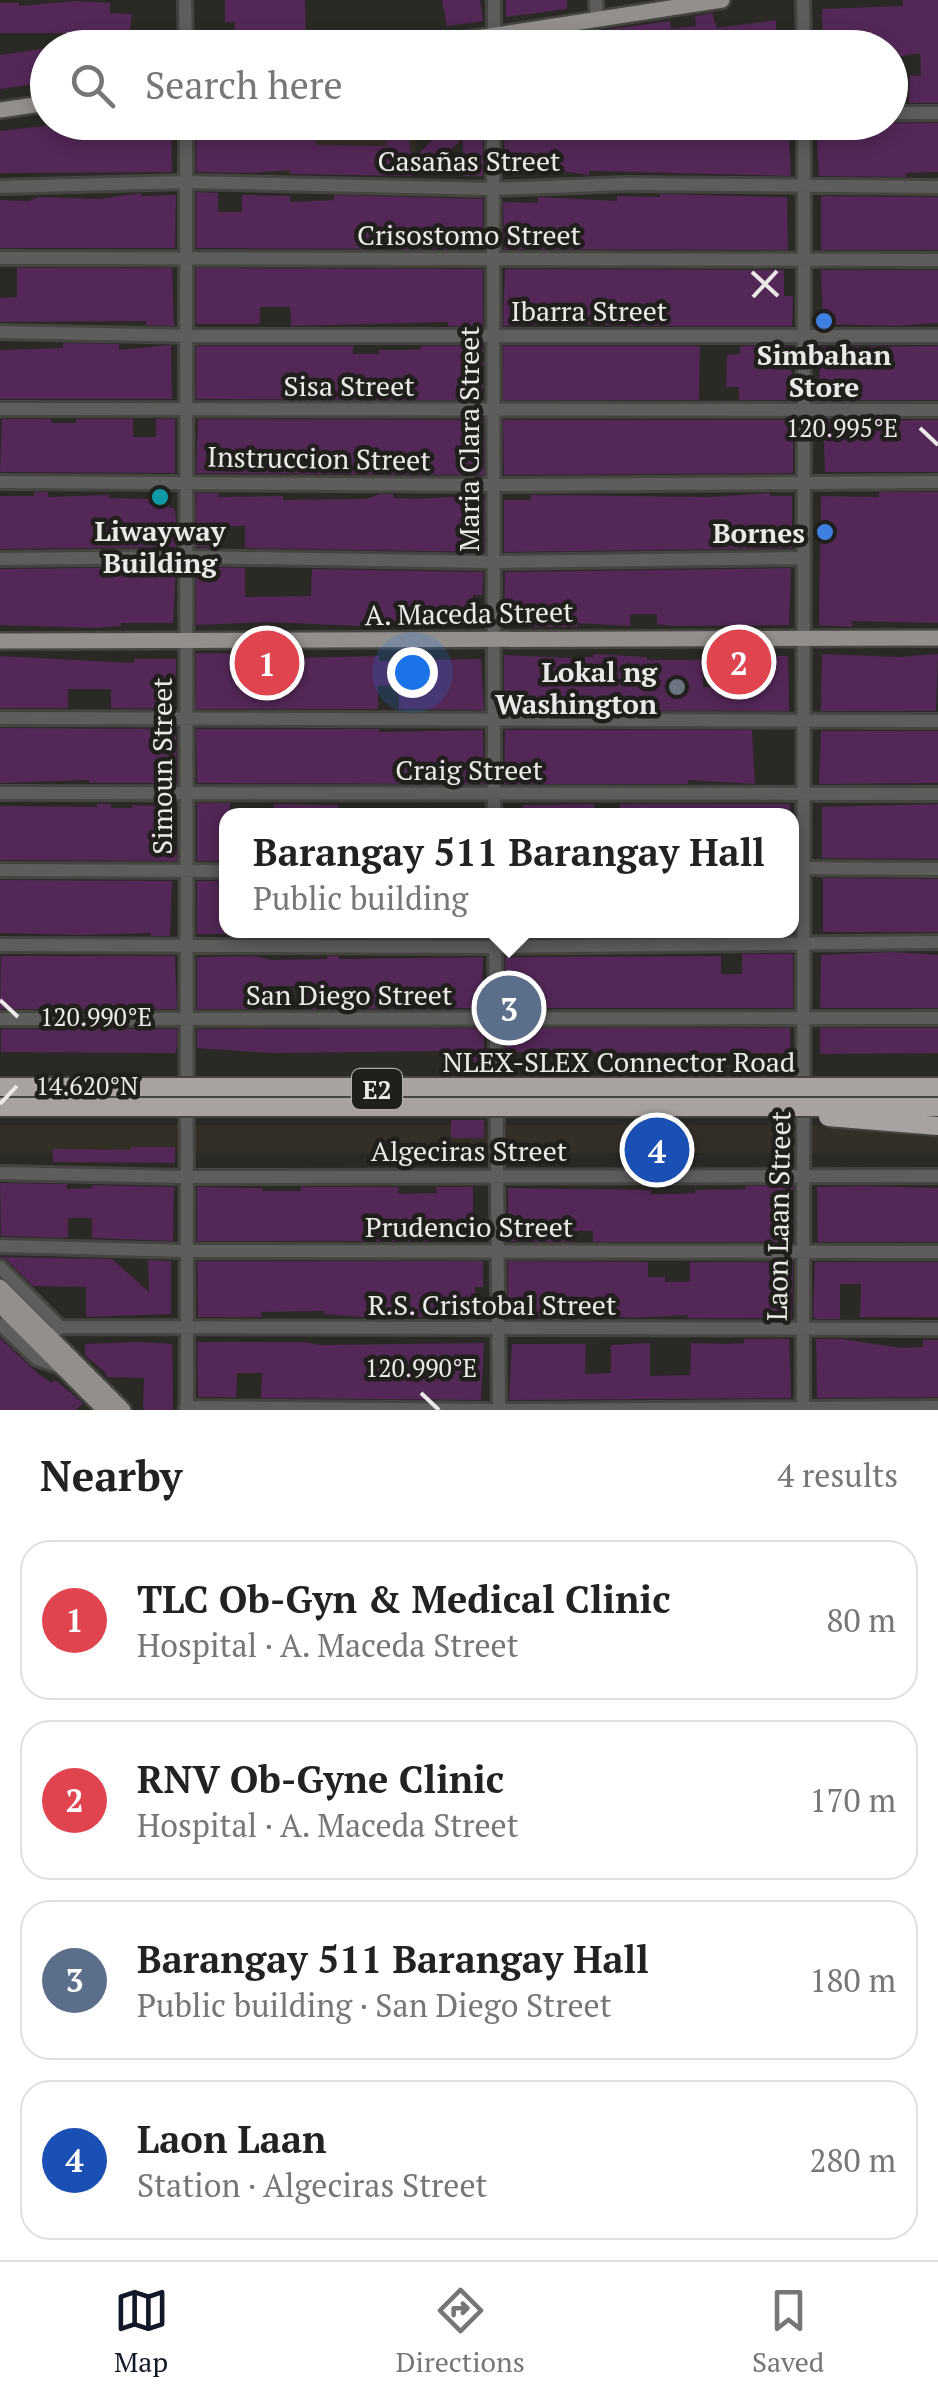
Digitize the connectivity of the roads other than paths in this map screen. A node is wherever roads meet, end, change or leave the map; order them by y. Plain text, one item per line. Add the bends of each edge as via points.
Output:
1 (185, 0) edge
2 (494, 0) edge
3 (596, 0) edge
4 (722, 0) edge
5 (803, 0) edge
6 (598, 22) junction
7 (186, 30) edge
8 (494, 30) edge
9 (554, 30) edge
10 (804, 30) edge
11 (30, 106) edge
12 (0, 110) edge
13 (938, 112) edge
14 (908, 113) edge
15 (186, 140) edge
16 (492, 140) edge
17 (804, 140) edge
18 (185, 182) junction
19 (0, 187) edge
20 (804, 187) junction
21 (938, 187) edge
22 (493, 188) junction
23 (0, 258) edge
24 (492, 258) junction
25 (186, 259) junction
26 (938, 260) edge
27 (803, 261) junction
28 (0, 332) edge
29 (493, 335) junction
30 (804, 335) junction
31 (187, 336) junction
32 (938, 336) edge
33 (0, 409) edge
34 (188, 409) junction
35 (493, 410) junction
36 (804, 410) junction
37 (938, 410) edge
38 (0, 482) edge
39 (188, 482) junction
40 (938, 482) edge
41 (804, 483) junction
42 (493, 485) junction
43 (187, 556) junction
44 (0, 558) edge
45 (804, 558) junction
46 (493, 562) junction
47 (493, 637) junction
48 (804, 637) junction
49 (938, 638) edge
50 (0, 640) edge
51 (186, 642) junction
52 (0, 718) edge
53 (184, 718) junction
54 (494, 721) junction
55 (938, 721) edge
56 (806, 722) junction
57 (0, 793) edge
58 (184, 794) junction
59 (494, 794) junction
60 (938, 794) edge
61 (806, 796) junction
62 (494, 808) edge
63 (799, 868) edge
64 (938, 869) edge
65 (0, 870) edge
66 (186, 870) junction
67 (219, 870) edge
68 (495, 938) edge
69 (805, 942) junction
70 (938, 942) edge
71 (0, 945) edge
72 (186, 947) junction
73 (495, 947) junction
74 (496, 1018) junction
75 (938, 1018) edge
76 (805, 1019) junction
77 (0, 1020) edge
78 (185, 1020) junction
79 (0, 1087) edge
80 (938, 1087) edge
81 (0, 1107) edge
82 (938, 1107) edge
83 (748, 1108) junction
84 (938, 1126) edge
85 (0, 1173) edge
86 (497, 1174) junction
87 (804, 1175) junction
88 (938, 1176) edge
89 (185, 1177) junction
90 (0, 1246) edge
91 (498, 1250) junction
92 (186, 1251) junction
93 (938, 1252) edge
94 (803, 1254) junction
95 (0, 1267) edge
96 (0, 1287) edge
97 (0, 1306) edge
98 (0, 1324) edge
99 (187, 1327) junction
100 (802, 1329) junction
101 (938, 1329) edge
102 (498, 1330) junction
103 (52, 1338) junction
104 (62, 1366) junction
105 (938, 1407) edge
106 (186, 1408) edge
107 (799, 1408) edge
108 (105, 1410) edge
109 (123, 1410) edge
110 (498, 1410) edge

1 - 7 street
2 - 8 street
3 - 6 street
4 - 6 main road
5 - 10 street
6 - 9 main road
11 - 12 main road
13 - 14 street
15 - 18 street, Simoun Street
16 - 22 street, Maria Clara Street
17 - 20 street, Laon Laan Street
18 - 19 street, Casañas Street
18 - 22 street, Casañas Street
18 - 25 street, Simoun Street
20 - 21 street, Casañas Street
20 - 22 street, Casañas Street
20 - 27 street, Laon Laan Street
22 - 24 street, Maria Clara Street
23 - 25 street, Crisostomo Street
24 - 25 street, Crisostomo Street
24 - 27 street, Crisostomo Street
24 - 29 street, Maria Clara Street
25 - 31 street, Simoun Street
26 - 27 street, Crisostomo Street
27 - 30 street, Laon Laan Street
28 - 31 street, Ibarra Street
29 - 30 street, Ibarra Street
29 - 31 street, Ibarra Street
29 - 35 street, Maria Clara Street
30 - 32 street, Ibarra Street
30 - 36 street, Laon Laan Street
31 - 34 street, Simoun Street
33 - 34 street, Sisa Street
34 - 35 street, Sisa Street
34 - 39 street, Simoun Street
35 - 36 street, Sisa Street
35 - 42 street, Maria Clara Street
36 - 37 street, Sisa Street
36 - 41 street, Laon Laan Street
38 - 39 street, Instruccion Street
39 - 42 street, Instruccion Street
39 - 43 street, Simoun Street
40 - 41 street, Instruccion Street
41 - 42 street, Instruccion Street
41 - 45 street, Laon Laan Street
42 - 46 street, Maria Clara Street
43 - 44 street
43 - 46 street
43 - 51 street, Simoun Street
45 - 46 street
45 - 48 street, Laon Laan Street
46 - 47 street, Maria Clara Street
47 - 48 main road, A. Maceda Street
47 - 51 main road, A. Maceda Street
47 - 54 street, Maria Clara Street
48 - 49 main road, A. Maceda Street
48 - 56 street, Laon Laan Street
50 - 51 main road, A. Maceda Street
51 - 53 street, Simoun Street
52 - 53 street
53 - 54 street
53 - 58 street, Simoun Street
54 - 56 street
54 - 59 street, Maria Clara Street
55 - 56 street
56 - 61 street, Laon Laan Street
57 - 58 street, Craig Street
58 - 59 street, Craig Street
58 - 66 street, Simoun Street
59 - 61 street, Craig Street
59 - 62 street, Maria Clara Street
60 - 61 street, Craig Street
61 - 63 street, Laon Laan Street
63 - 64 street
63 - 69 street, Laon Laan Street
65 - 66 street
66 - 67 street
66 - 72 street, Simoun Street
68 - 73 street
69 - 70 street
69 - 73 street
69 - 76 street, Laon Laan Street
71 - 72 street
72 - 73 street
72 - 78 street, Simoun Street
73 - 74 street
74 - 76 street, San Diego Street
74 - 78 street, San Diego Street
74 - 86 street
75 - 76 street, San Diego Street
76 - 87 street, Laon Laan Street
77 - 78 street, San Diego Street
78 - 89 street, Simoun Street
79 - 80 highway, NLEX-SLEX Connector Road / E2, bridge
81 - 83 highway, NLEX-SLEX Connector Road / E2, bridge
82 - 83 highway, NLEX-SLEX Connector Road / E2, bridge
83 - 84 highway, bridge
85 - 89 street, Algeciras Street
86 - 87 street, Algeciras Street
86 - 89 street, Algeciras Street
86 - 91 street
87 - 88 street, Algeciras Street
87 - 94 street, Laon Laan Street
89 - 92 street, Simoun Street
90 - 92 street, Prudencio Street
91 - 92 street, Prudencio Street
91 - 94 street, Prudencio Street
91 - 102 street
92 - 99 street, Simoun Street
93 - 94 street, Prudencio Street
94 - 100 street, Laon Laan Street
95 - 103 street
96 - 103 main road
97 - 103 main road
98 - 104 street via 37,1359
99 - 102 street, R.S. Cristobal Street
99 - 103 street, R.S. Cristobal Street
99 - 106 street, Simoun Street
100 - 101 street, R.S. Cristobal Street
100 - 102 street, R.S. Cristobal Street
100 - 107 street, Laon Laan Street
102 - 110 street
103 - 104 main road
103 - 109 main road
104 - 108 main road
105 - 107 street
106 - 110 street
107 - 110 street

